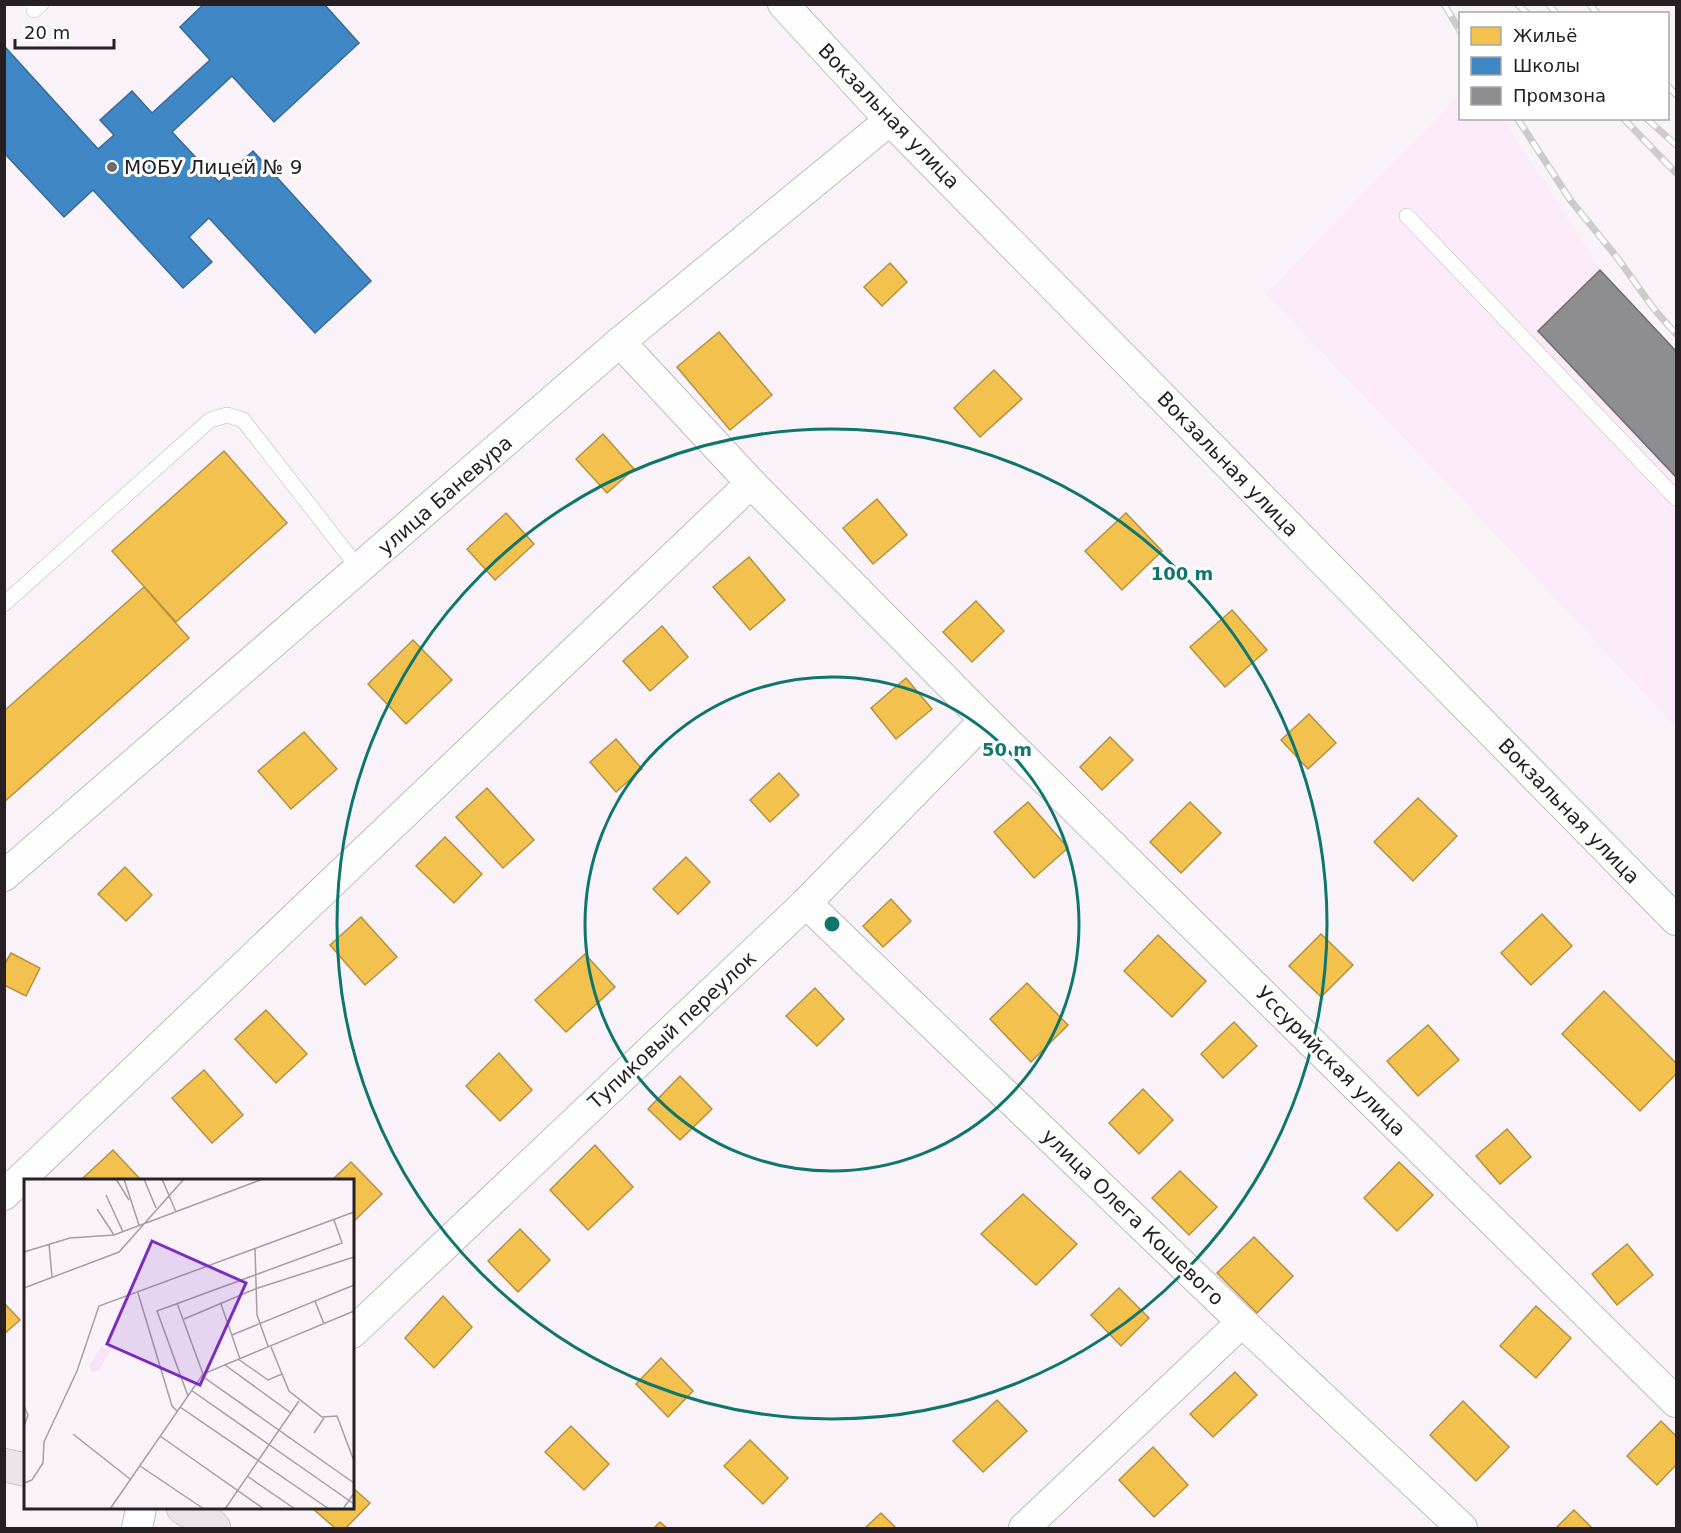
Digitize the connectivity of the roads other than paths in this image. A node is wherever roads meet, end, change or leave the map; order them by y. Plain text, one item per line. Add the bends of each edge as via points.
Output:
1 (783, 4) edge
2 (890, 120) junction
3 (1407, 216) dead end
4 (620, 342) junction
5 (751, 483) junction
6 (1677, 498) edge
7 (360, 570) junction
8 (4, 604) edge
9 (985, 720) junction
10 (4, 876) edge
11 (806, 903) junction
12 (1677, 920) edge
13 (4, 1195) edge
14 (1242, 1322) junction
15 (354, 1331) edge
16 (1677, 1401) edge
17 (4, 1465) edge
18 (24, 1470) edge
19 (141, 1509) edge
20 (185, 1509) edge
21 (137, 1528) edge
22 (214, 1528) edge
23 (1024, 1528) edge
24 (1462, 1528) edge

1 - 2 street, Вокзальная улица
2 - 4 street, улица Баневура
2 - 12 street, Вокзальная улица
3 - 6 lane
4 - 5 street, Уссурийская улица
4 - 7 street, улица Баневура
5 - 9 street, Уссурийская улица
5 - 13 street
7 - 8 lane via 243,420 227,414 210,420
7 - 10 street, улица Баневура
9 - 11 street, Тупиковый переулок
9 - 16 street, Уссурийская улица
11 - 14 street, улица Олега Кошевого
11 - 15 street, Тупиковый переулок
14 - 23 street
14 - 24 street, улица Олега Кошевого
17 - 18 main road
19 - 21 street
20 - 22 main road

